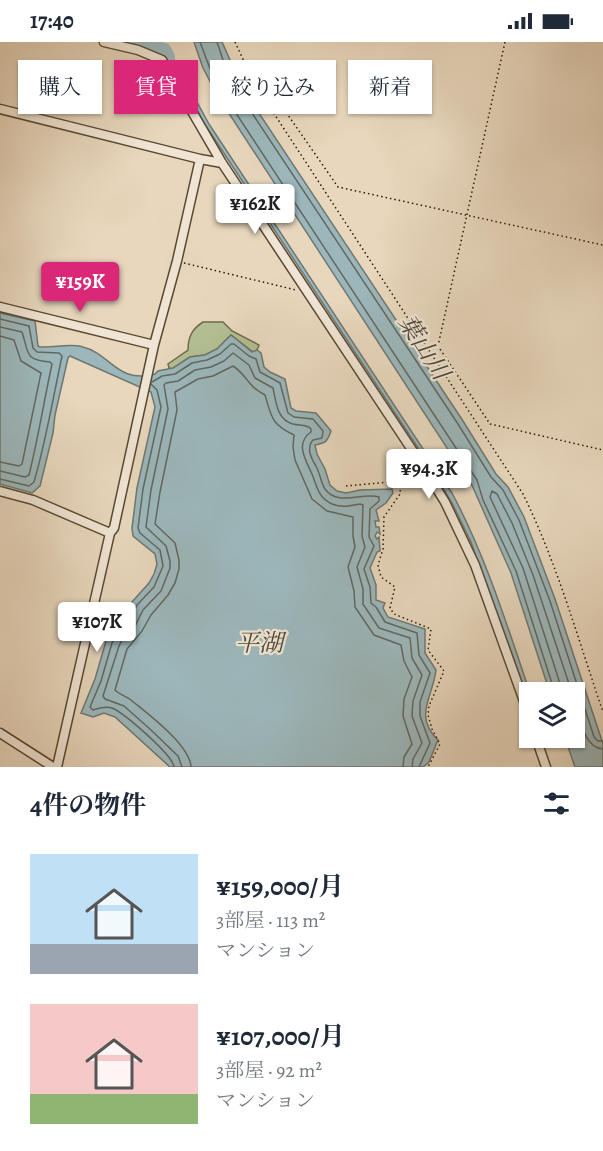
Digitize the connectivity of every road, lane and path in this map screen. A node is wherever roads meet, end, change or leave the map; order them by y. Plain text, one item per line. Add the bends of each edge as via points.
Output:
1 (105, 42) edge
2 (235, 42) edge
3 (505, 42) edge
4 (0, 109) edge
5 (288, 114) edge
6 (200, 159) junction
7 (222, 163) junction
8 (467, 215) junction
9 (603, 245) edge
10 (177, 261) junction
11 (309, 293) junction
12 (0, 307) edge
13 (154, 345) junction
14 (603, 450) edge
15 (422, 465) junction
16 (401, 481) junction
17 (346, 486) dead end
18 (0, 490) edge
19 (110, 533) junction
20 (519, 687) edge
21 (603, 712) edge
22 (0, 733) edge
23 (539, 748) edge
24 (55, 767) edge
25 (428, 767) edge
26 (546, 767) edge

1 - 7 street via 162,60
2 - 21 path via 254,83 523,494 538,524
3 - 8 path
4 - 6 street
5 - 8 path via 336,186
6 - 7 street
6 - 10 street
7 - 11 street
8 - 9 path
8 - 14 path via 440,350 490,424
10 - 11 path
10 - 13 street
11 - 15 street
12 - 13 street
13 - 19 street
15 - 16 path
15 - 20 street via 475,565
16 - 17 path
16 - 25 path via 400,494 384,517 378,571 395,587 390,608 394,614 431,629 428,650 444,671 429,706 429,721 440,744
18 - 19 street
19 - 24 street
22 - 24 street
23 - 26 street

